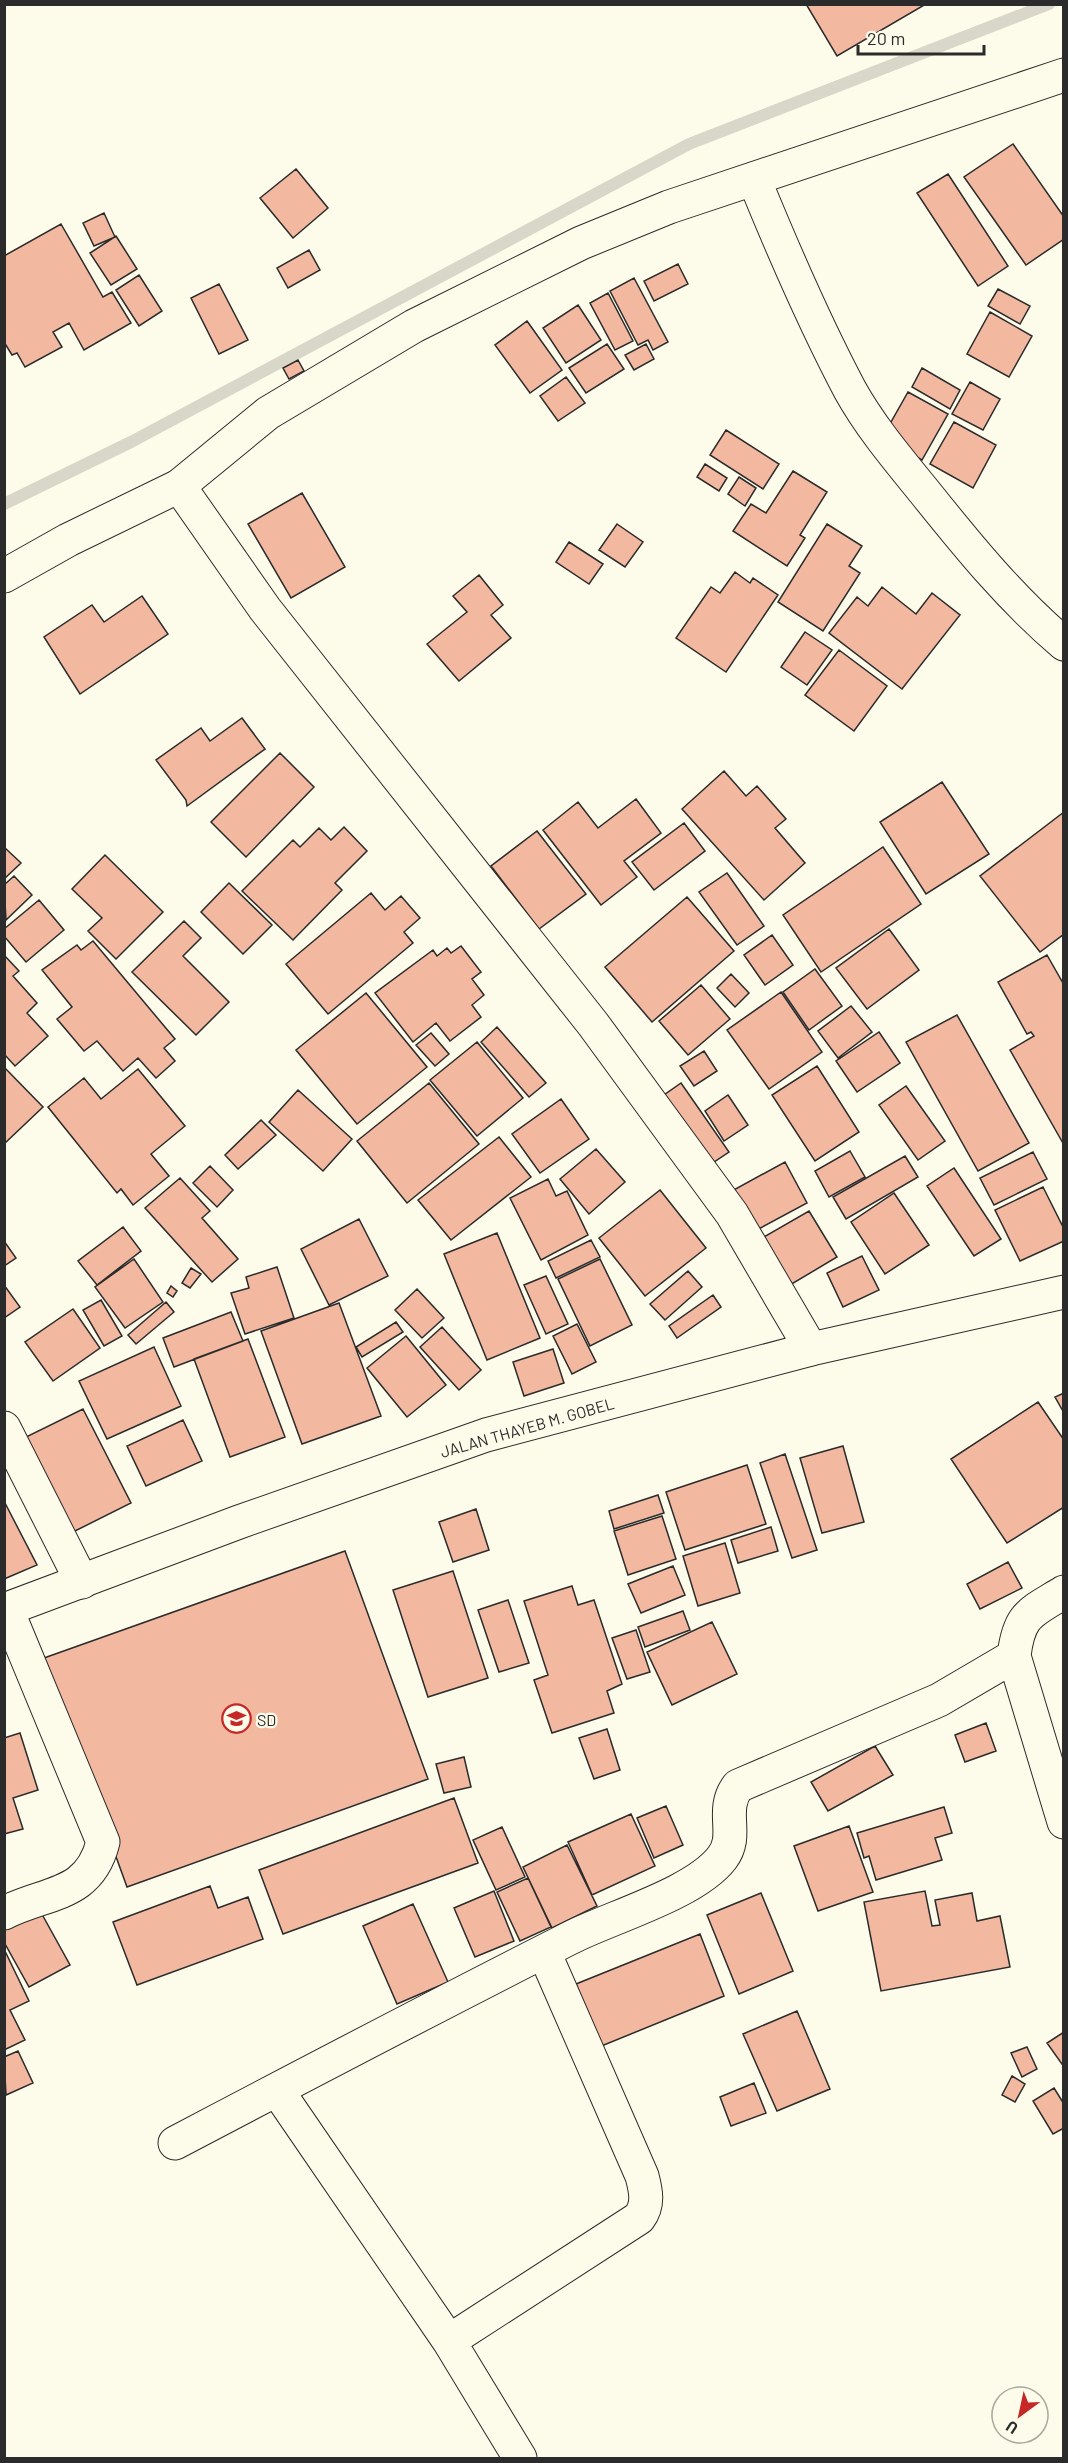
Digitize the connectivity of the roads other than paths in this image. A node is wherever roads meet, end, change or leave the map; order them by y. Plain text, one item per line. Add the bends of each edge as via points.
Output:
1 (1064, 75) edge
2 (754, 179) junction
3 (179, 486) junction
4 (4, 576) edge
5 (1064, 644) edge
6 (1064, 1292) edge
7 (811, 1349) junction
8 (4, 1428) edge
9 (82, 1582) junction
10 (1064, 1592) edge
11 (6, 1610) edge
12 (1014, 1656) junction
13 (1064, 1822) edge
14 (4, 1913) edge
15 (544, 1952) junction
16 (277, 2090) junction
17 (175, 2143) dead end
18 (449, 2341) junction
19 (520, 2458) edge

1 - 2 street
2 - 3 street via 669,207 581,243 414,326 268,413
2 - 5 street via 851,392 990,574
3 - 4 street
3 - 7 street via 265,609 606,1042 732,1214
6 - 7 street, JALAN THAYEB M. GOBEL
7 - 9 street, JALAN THAYEB M. GOBEL via 486,1435
8 - 9 street
9 - 11 street, JALAN THAYEB M. GOBEL
10 - 12 street via 1031,1612 1017,1632
11 - 14 street via 103,1842 98,1863 86,1878
12 - 13 street
12 - 15 street via 939,1700 738,1786 729,1798 729,1846 708,1871 680,1889
15 - 16 street
15 - 18 street via 642,2176 646,2188 644,2210 639,2218
16 - 17 street
16 - 18 street
18 - 19 street

